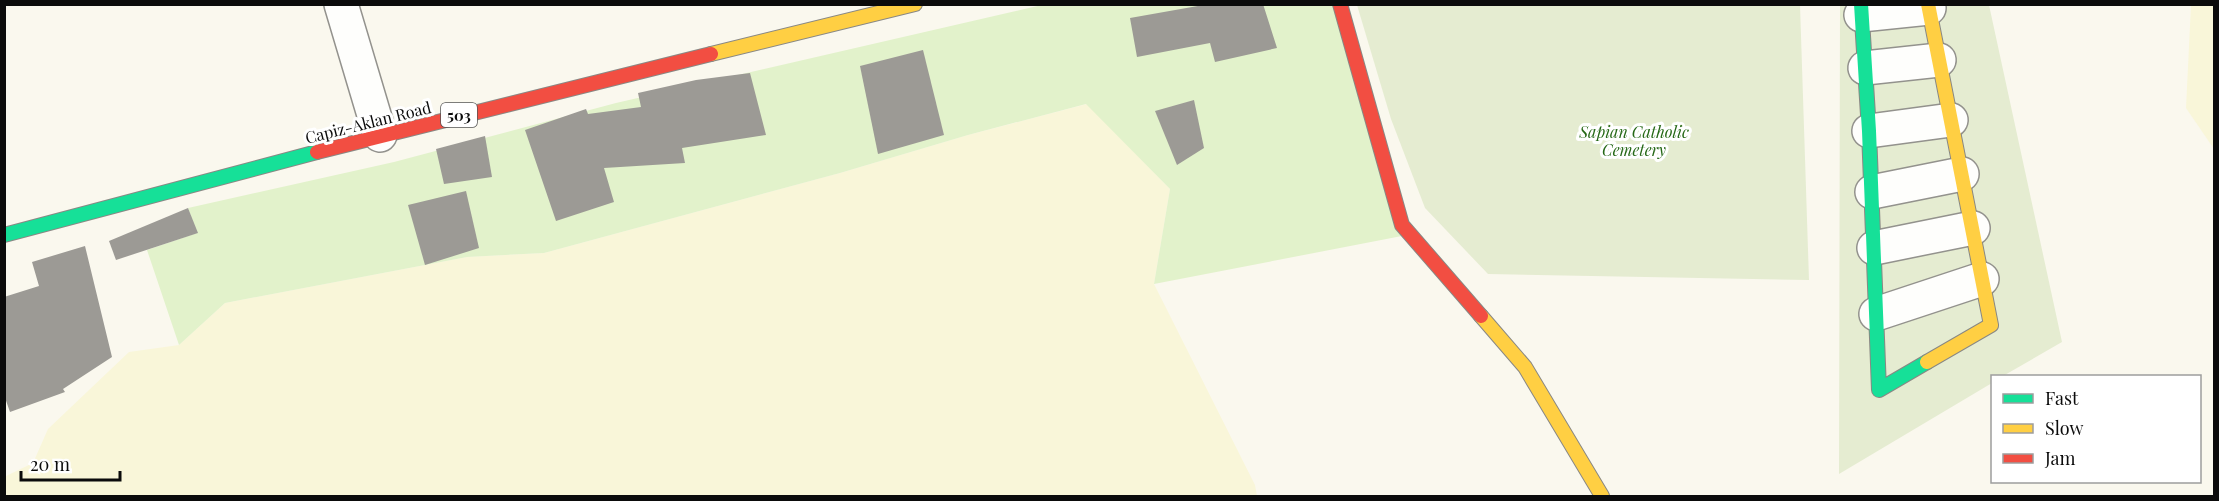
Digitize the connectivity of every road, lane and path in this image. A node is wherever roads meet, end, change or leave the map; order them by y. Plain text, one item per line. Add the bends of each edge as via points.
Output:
1 (340, 4) edge
2 (915, 4) edge
3 (1340, 4) edge
4 (1928, 6) edge
5 (1861, 10) edge
6 (1939, 60) junction
7 (1865, 68) junction
8 (1950, 120) junction
9 (1869, 131) junction
10 (380, 135) junction
11 (1962, 174) junction
12 (1872, 192) junction
13 (1973, 228) junction
14 (4, 235) edge
15 (1874, 248) junction
16 (1982, 279) junction
17 (1876, 314) junction
18 (1602, 496) edge

1 - 10 street
2 - 10 street, Capiz-Aklan Road / 503
3 - 18 street via 1402,225 1525,367
4 - 5 street
4 - 6 street
5 - 7 street
6 - 7 street
6 - 8 street
7 - 9 street
8 - 9 street
8 - 11 street
9 - 12 street
10 - 14 street, Capiz-Aklan Road / 503
11 - 12 street
11 - 13 street
12 - 15 street
13 - 15 street
13 - 16 street
15 - 17 street
16 - 17 street
16 - 17 street via 1991,325 1879,390

